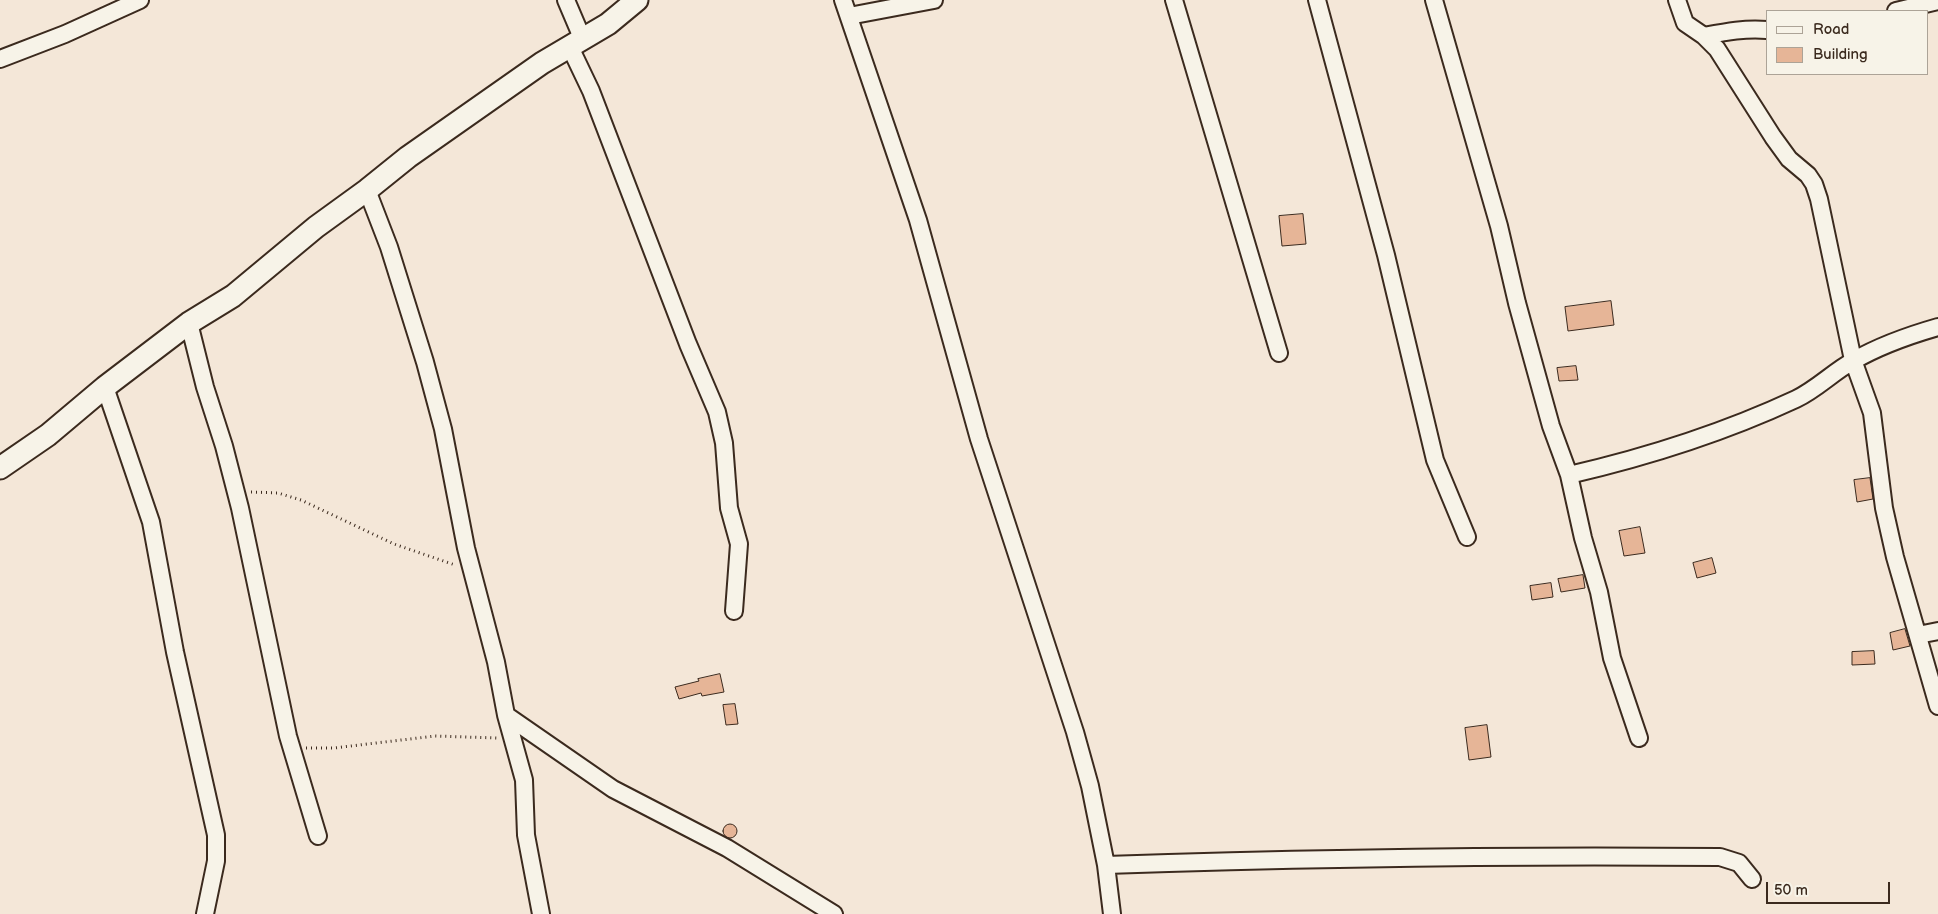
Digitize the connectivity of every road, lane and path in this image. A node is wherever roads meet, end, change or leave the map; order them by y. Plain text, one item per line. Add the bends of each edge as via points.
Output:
1 (140, 0) edge
2 (566, 0) edge
3 (637, 0) edge
4 (844, 0) edge
5 (934, 0) edge
6 (1174, 0) edge
7 (1317, 0) edge
8 (1434, 0) edge
9 (1676, 0) edge
10 (1938, 1) edge
11 (1900, 10) edge
12 (849, 16) junction
13 (1766, 30) edge
14 (1704, 36) junction
15 (577, 44) junction
16 (0, 59) edge
17 (367, 190) junction
18 (189, 323) junction
19 (1938, 327) edge
20 (1279, 353) dead end
21 (1853, 360) junction
22 (105, 387) junction
23 (0, 468) edge
24 (1569, 475) junction
25 (236, 493) junction
26 (1467, 537) dead end
27 (472, 571) junction
28 (734, 611) dead end
29 (1938, 631) edge
30 (1918, 635) junction
31 (1938, 706) edge
32 (506, 715) junction
33 (1639, 738) dead end
34 (512, 739) junction
35 (291, 746) junction
36 (318, 836) dead end
37 (1106, 865) junction
38 (1752, 879) dead end
39 (205, 914) edge
40 (541, 914) edge
41 (834, 914) edge
42 (1112, 914) edge

1 - 16 street
2 - 15 street
3 - 15 street
4 - 12 street
5 - 12 street
6 - 20 street
7 - 26 street via 1386,256 1435,460
8 - 24 street via 1499,226 1516,303 1551,426
9 - 14 street via 1685,23
10 - 11 street
12 - 37 street via 918,220 979,439 1075,732
13 - 14 street via 1732,30
14 - 21 street via 1717,49 1773,137 1814,184
15 - 17 street via 534,68
15 - 28 street via 591,92 717,412 724,444 729,508 739,544
17 - 18 street via 316,226 233,296
17 - 27 street via 389,247 425,362 443,428
18 - 22 street
18 - 25 street
19 - 21 street
21 - 24 street via 1799,398 1734,427 1675,447
21 - 30 street via 1872,413 1884,508
22 - 23 street via 48,435
22 - 39 street via 151,522 216,835 216,861
24 - 33 street via 1612,658
25 - 27 path via 260,491 286,495 394,544
25 - 35 street
27 - 32 street
29 - 30 street
30 - 31 street
32 - 34 street
32 - 41 street via 613,789 727,848
34 - 35 path via 435,736 334,748
34 - 40 street via 524,780 526,835
35 - 36 street
37 - 38 street via 1425,857 1720,857 1739,863
37 - 42 street

